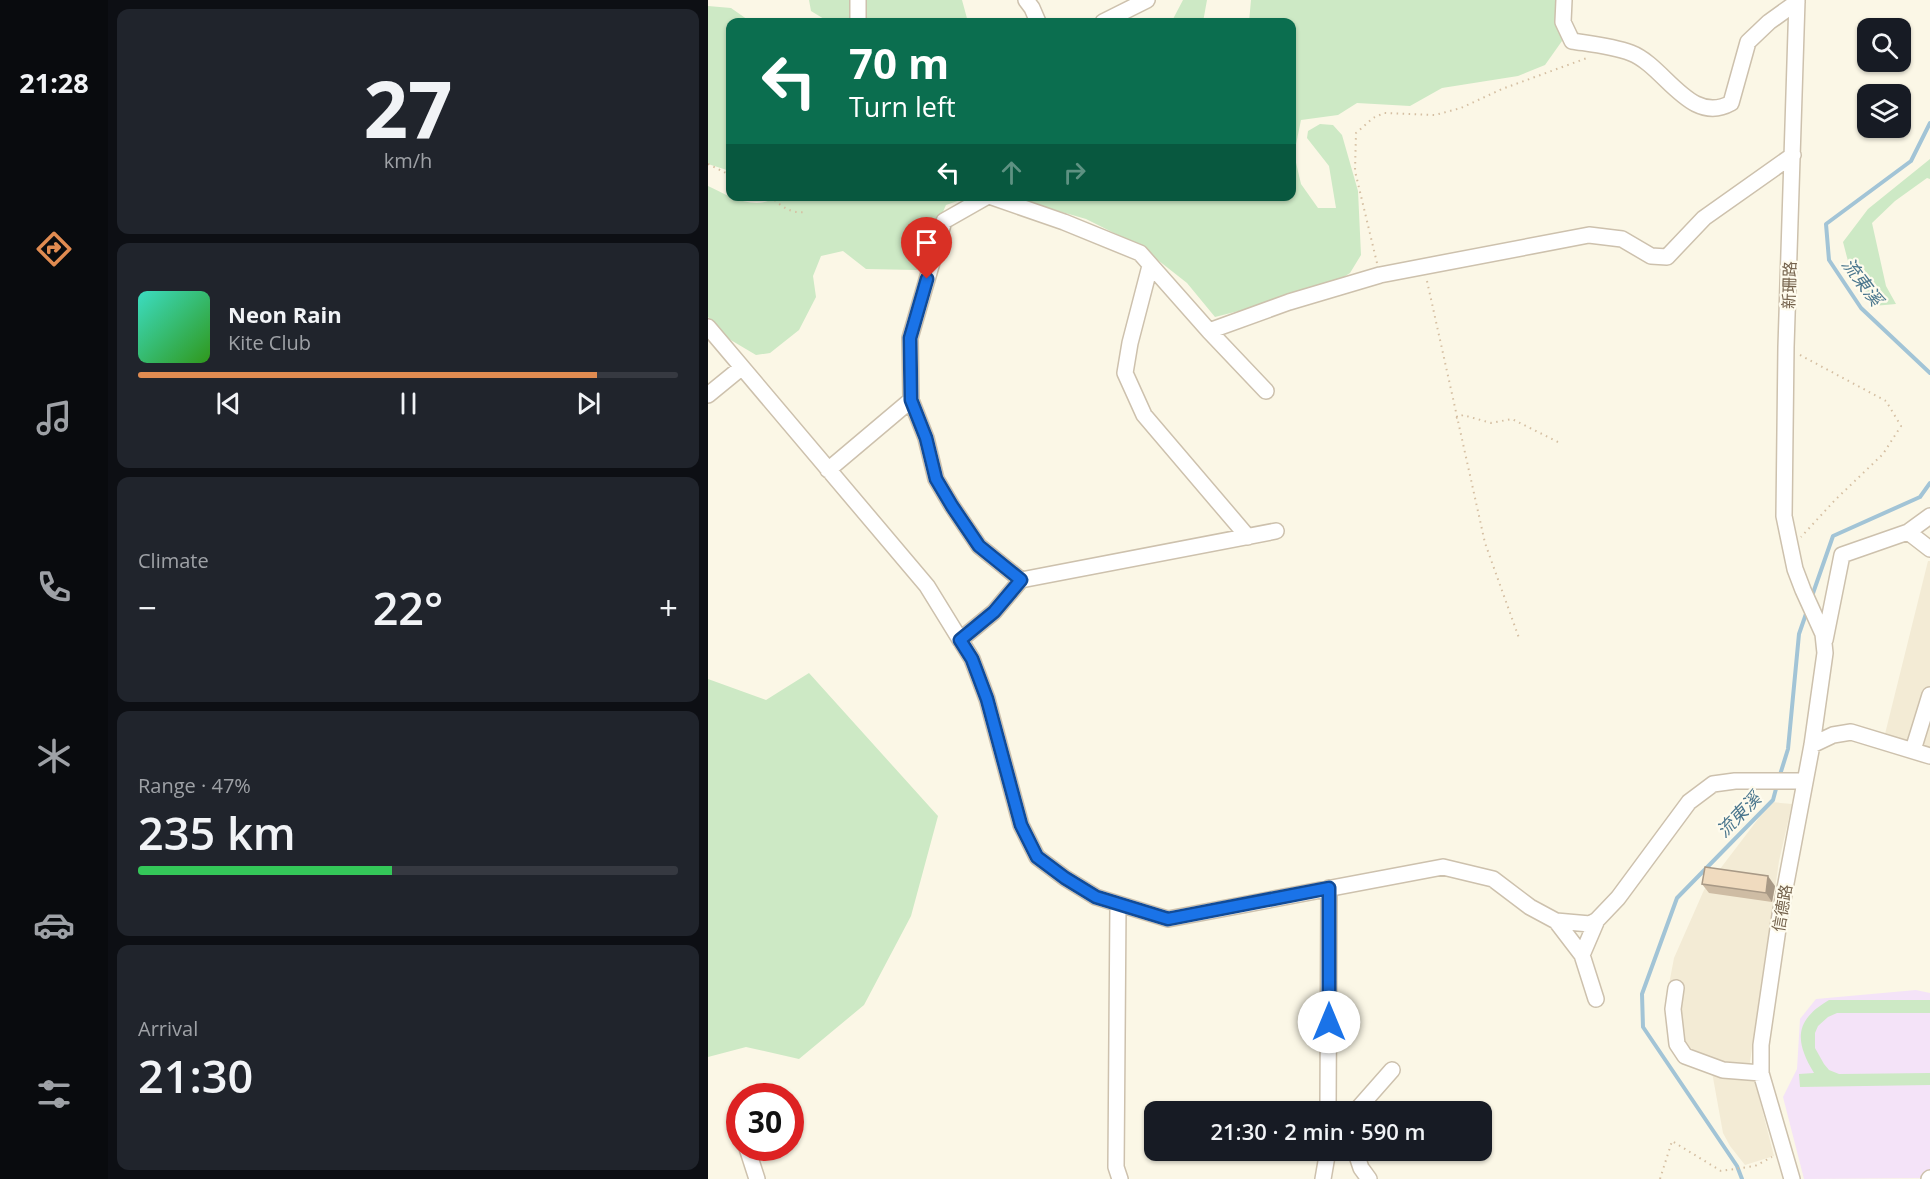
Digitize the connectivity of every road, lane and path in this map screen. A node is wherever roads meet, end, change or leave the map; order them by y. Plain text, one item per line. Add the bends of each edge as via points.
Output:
1 (858, 0) edge
2 (1026, 0) edge
3 (1147, 0) edge
4 (1564, 0) edge
5 (1797, 1) edge
6 (858, 18) edge
7 (1036, 18) edge
8 (1110, 18) edge
9 (1590, 56) dead end
10 (1793, 155) junction
11 (708, 164) edge
12 (726, 173) edge
13 (776, 201) edge
14 (980, 201) edge
15 (1003, 201) edge
16 (807, 212) dead end
17 (1150, 266) junction
18 (1424, 266) junction
19 (1380, 275) junction
20 (708, 327) edge
21 (1209, 331) junction
22 (1786, 347) junction
23 (741, 368) junction
24 (1266, 391) dead end
25 (708, 395) edge
26 (911, 400) junction
27 (1456, 417) junction
28 (1560, 443) dead end
29 (828, 470) junction
30 (1930, 516) edge
31 (1276, 531) dead end
32 (1908, 532) junction
33 (1248, 537) junction
34 (1791, 548) junction
35 (1930, 549) edge
36 (1021, 580) junction
37 (1518, 638) dead end
38 (1824, 638) junction
39 (960, 640) junction
40 (1930, 695) edge
41 (1812, 745) junction
42 (1913, 750) junction
43 (1930, 756) edge
44 (1799, 781) junction
45 (1329, 888) junction
46 (1118, 905) junction
47 (1597, 920) junction
48 (1556, 921) junction
49 (1582, 955) junction
50 (1676, 988) dead end
51 (1596, 999) dead end
52 (1392, 1070) dead end
53 (1761, 1073) junction
54 (1328, 1101) edge
55 (1365, 1101) edge
56 (1783, 1151) junction
57 (751, 1161) edge
58 (1326, 1161) edge
59 (1358, 1161) edge
60 (757, 1179) edge
61 (1120, 1179) edge
62 (1323, 1179) edge
63 (1369, 1179) edge
64 (1660, 1179) edge
65 (1792, 1179) edge

1 - 6 street
2 - 7 street
3 - 8 street
4 - 5 street via 1563,22 1572,41 1632,53 1701,108 1720,109 1731,103 1748,42
5 - 10 street, 新珊路
9 - 19 path via 1461,108 1435,115 1384,113 1373,117 1356,133 1355,171
10 - 18 street via 1704,218 1667,256 1652,256 1622,239 1589,236
10 - 22 street, 新珊路
11 - 12 path
13 - 16 path via 785,209
14 - 26 street via 944,221 910,338
15 - 17 street via 1140,253
17 - 21 street
17 - 33 street via 1125,373 1144,415
18 - 19 street
18 - 27 path
19 - 21 street
20 - 23 street
21 - 24 street
22 - 34 street, 新珊路 via 1784,516
22 - 34 path via 1886,402 1901,426 1883,454
23 - 25 street
23 - 29 street
26 - 29 street
26 - 36 street via 936,479 952,506 979,546
27 - 28 path via 1463,415 1491,423 1512,419
27 - 37 path via 1485,543
29 - 39 street via 927,586
30 - 32 street
31 - 33 street
32 - 35 street
32 - 38 street, 信德路 via 1842,555
33 - 36 street
34 - 38 street, 新珊路 via 1795,569
36 - 39 street via 994,612
38 - 41 street, 信德路
39 - 46 street via 972,659 987,699 1021,825 1037,857 1065,878
40 - 42 street
41 - 42 street via 1851,732
41 - 44 street, 信德路
42 - 43 street
44 - 47 street via 1713,784 1689,802 1640,870
44 - 53 street, 信德路 via 1761,1045
45 - 46 street via 1168,919
45 - 48 street via 1443,867 1493,879
45 - 54 street
46 - 61 street via 1116,1167
47 - 48 street via 1590,924
47 - 49 street
48 - 49 street
49 - 51 street
50 - 53 street via 1672,1010 1677,1044 1685,1056 1723,1070
52 - 55 street
53 - 56 street, 信德路
56 - 64 path via 1755,1166 1721,1171 1672,1141
56 - 65 street, 信德路
57 - 60 street
58 - 62 street
59 - 63 street

